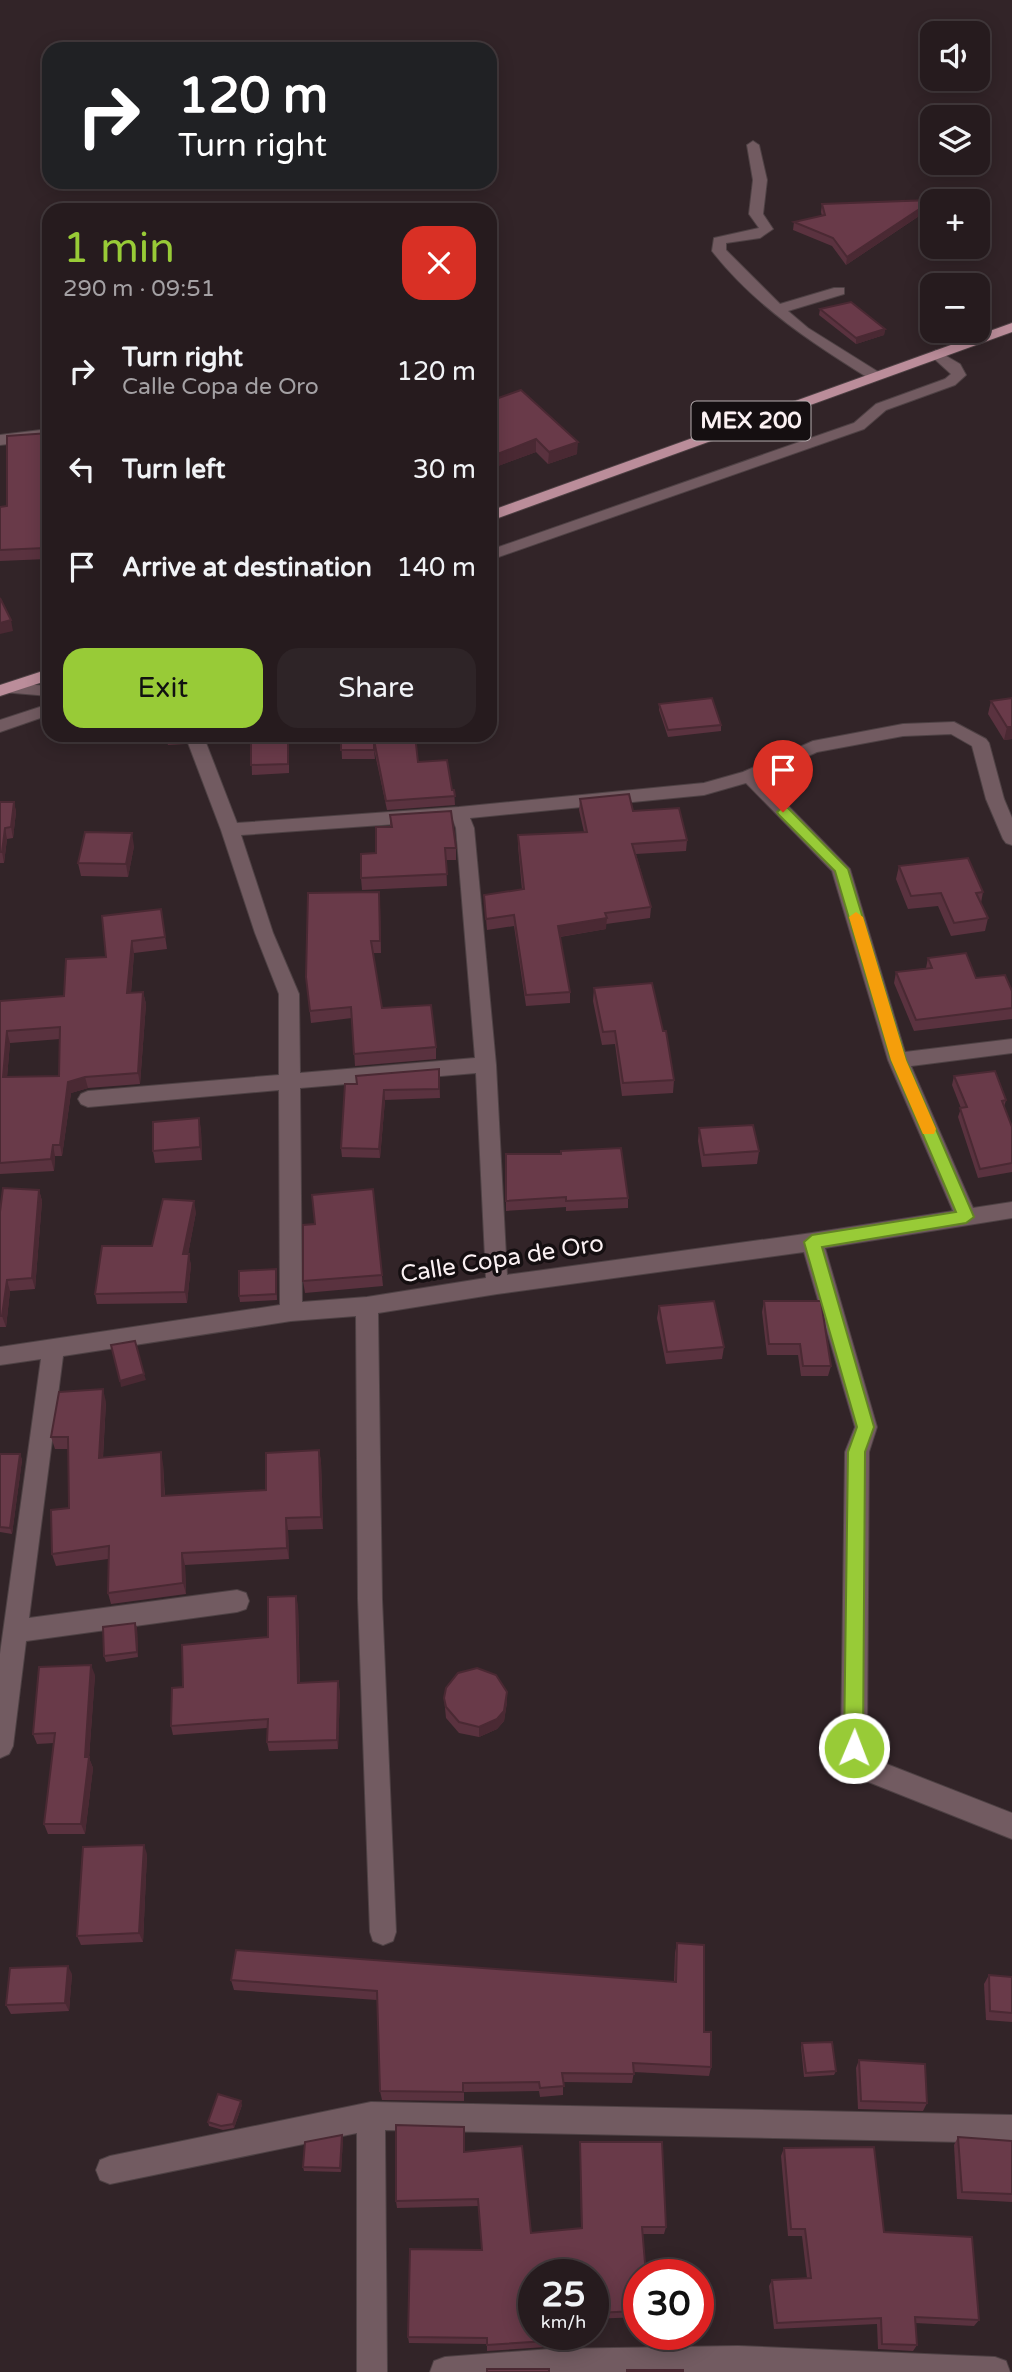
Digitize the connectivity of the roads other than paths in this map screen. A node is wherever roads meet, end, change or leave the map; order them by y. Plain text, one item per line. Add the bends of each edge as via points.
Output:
1 (753, 145) dead end
2 (839, 290) dead end
3 (778, 309) junction
4 (1012, 327) edge
5 (936, 354) junction
6 (875, 376) junction
7 (42, 435) edge
8 (0, 440) edge
9 (497, 513) edge
10 (497, 553) edge
11 (42, 676) edge
12 (4, 690) edge
13 (42, 691) edge
14 (42, 711) edge
15 (0, 726) edge
16 (197, 742) edge
17 (749, 776) junction
18 (459, 813) junction
19 (230, 830) junction
20 (1012, 839) edge
21 (1012, 1046) edge
22 (898, 1060) junction
23 (486, 1065) junction
24 (289, 1083) junction
25 (88, 1099) dead end
26 (1012, 1210) edge
27 (966, 1217) junction
28 (812, 1242) junction
29 (497, 1285) junction
30 (367, 1306) junction
31 (291, 1312) junction
32 (53, 1350) junction
33 (0, 1356) edge
34 (237, 1601) dead end
35 (16, 1630) junction
36 (0, 1746) edge
37 (1012, 1826) edge
38 (383, 1932) dead end
39 (371, 2116) junction
40 (1012, 2129) edge
41 (110, 2170) dead end
42 (372, 2372) edge
43 (445, 2372) edge
44 (995, 2372) edge

1 - 3 street via 760,180 756,214 765,229 756,235 729,237 719,242 719,251
2 - 3 street
3 - 6 street via 803,331
4 - 5 main road, MEX 200
5 - 6 main road, MEX 200
5 - 10 street via 959,375 881,407 859,426
6 - 9 main road, MEX 200
7 - 8 street
11 - 12 main road
12 - 13 street
14 - 15 street
16 - 19 street
17 - 18 street via 704,789
17 - 20 street via 813,747 903,730 954,729 980,743
17 - 22 street via 841,869
18 - 19 street
18 - 23 street via 465,828
19 - 24 street via 289,994
21 - 22 street
22 - 27 street
23 - 24 street
23 - 29 street
24 - 25 street
24 - 31 street
26 - 27 street, Calle Copa de Oro
27 - 28 street, Calle Copa de Oro
28 - 29 street, Calle Copa de Oro
28 - 37 street via 866,1427 857,1452 854,1748 874,1772
29 - 30 street, Calle Copa de Oro
30 - 31 street, Calle Copa de Oro
30 - 38 street via 370,1599
31 - 32 street, Calle Copa de Oro
32 - 33 street, Calle Copa de Oro
32 - 35 street
34 - 35 street
35 - 36 street
39 - 40 street
39 - 41 street
39 - 42 street
43 - 44 street via 551,2364 738,2361

